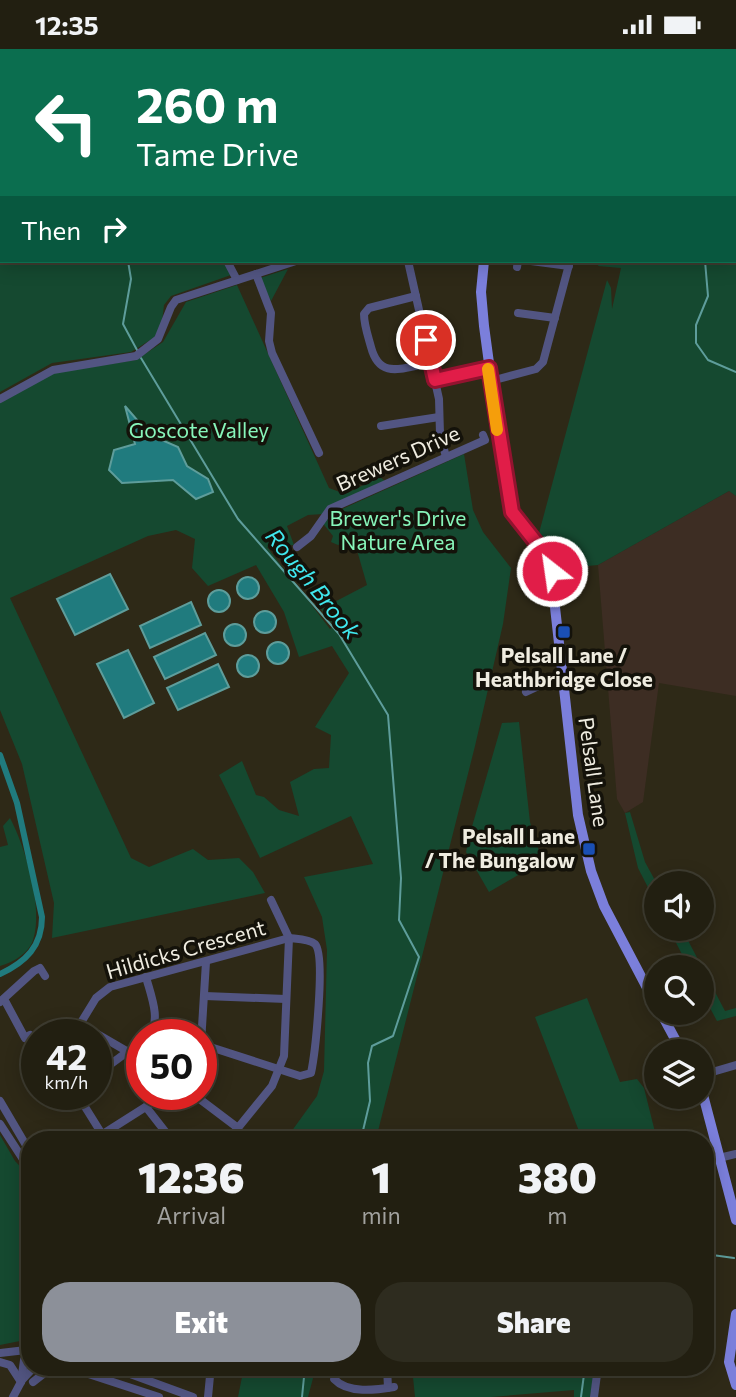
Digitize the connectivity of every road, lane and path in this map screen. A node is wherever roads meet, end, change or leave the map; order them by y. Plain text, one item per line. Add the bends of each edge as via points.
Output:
1 (228, 263) edge
2 (290, 263) edge
3 (408, 263) edge
4 (484, 263) edge
5 (569, 263) edge
6 (256, 274) junction
7 (237, 280) junction
8 (416, 296) junction
9 (514, 302) dead end
10 (555, 318) junction
11 (430, 363) junction
12 (489, 368) junction
13 (435, 380) junction
14 (491, 381) junction
15 (0, 399) edge
16 (439, 417) junction
17 (381, 426) dead end
18 (483, 435) dead end
19 (319, 453) dead end
20 (446, 457) junction
21 (296, 547) dead end
22 (561, 680) junction
23 (526, 692) dead end
24 (271, 900) dead end
25 (289, 938) junction
26 (206, 961) junction
27 (44, 976) dead end
28 (146, 977) junction
29 (644, 982) edge
30 (205, 996) junction
31 (286, 999) junction
32 (2, 1000) edge
33 (83, 1019) edge
34 (155, 1019) edge
35 (203, 1019) edge
36 (21, 1031) edge
37 (217, 1049) edge
38 (736, 1065) edge
39 (280, 1070) junction
40 (714, 1071) edge
41 (0, 1101) edge
42 (707, 1109) edge
43 (87, 1110) edge
44 (142, 1110) edge
45 (148, 1110) edge
46 (214, 1110) edge
47 (0, 1124) edge
48 (237, 1128) junction
49 (100, 1131) edge
50 (112, 1131) edge
51 (165, 1131) edge
52 (235, 1131) edge
53 (712, 1131) edge
54 (21, 1137) edge
55 (714, 1138) edge
56 (736, 1154) edge
57 (21, 1156) edge
58 (719, 1158) junction
59 (736, 1220) edge
60 (736, 1314) edge
61 (3, 1353) edge
62 (21, 1355) edge
63 (0, 1361) edge
64 (22, 1376) edge
65 (26, 1376) edge
66 (41, 1376) edge
67 (97, 1376) edge
68 (138, 1376) edge
69 (210, 1376) dead end
70 (337, 1376) edge
71 (389, 1376) edge
72 (597, 1376) edge
73 (734, 1379) edge
74 (21, 1381) junction
75 (33, 1382) dead end
76 (373, 1393) edge
77 (189, 1396) edge
78 (13, 1397) edge
79 (159, 1397) edge
80 (208, 1397) edge
81 (594, 1397) edge

1 - 7 street
2 - 6 street
3 - 8 street
4 - 12 main road via 481,292
5 - 10 street
6 - 7 street
6 - 19 street via 271,313 272,353
7 - 15 street via 176,300 158,339 136,356 53,370
8 - 11 street
8 - 11 street via 369,308 364,321 374,362 380,368
9 - 10 street via 518,316
10 - 14 street via 543,362 536,369
11 - 13 street
12 - 13 street
12 - 14 main road
13 - 16 street
14 - 22 main road, Pelsall Lane via 512,512 543,550 552,571
16 - 17 street
16 - 20 street
18 - 20 street, Brewers Drive via 485,440
20 - 21 street, Brewers Drive via 330,509 311,536
22 - 23 street via 533,682
22 - 29 main road, Pelsall Lane via 578,815 591,871
24 - 25 street
25 - 26 street, Hildicks Crescent
25 - 31 street
25 - 39 street via 312,941 320,953 317,1010 311,1073 300,1076
26 - 28 street, Hildicks Crescent
26 - 30 street
27 - 32 street via 40,968 34,971
28 - 33 street, Hildicks Crescent via 102,992
28 - 34 street
30 - 31 street
30 - 35 street
31 - 39 street
32 - 36 street
37 - 39 street
38 - 40 street
39 - 48 street
41 - 54 street
42 - 53 main road
43 - 49 street
44 - 50 street
45 - 51 street
46 - 48 street
47 - 57 street
48 - 52 street
55 - 58 main road
56 - 58 street
58 - 59 main road
60 - 73 main road via 729,1357
61 - 62 street
63 - 74 street via 10,1365
64 - 74 street
65 - 74 street
66 - 75 street
67 - 79 street
68 - 77 street
69 - 80 street
70 - 76 street via 336,1381
71 - 76 street via 391,1387
72 - 81 street
74 - 78 street

